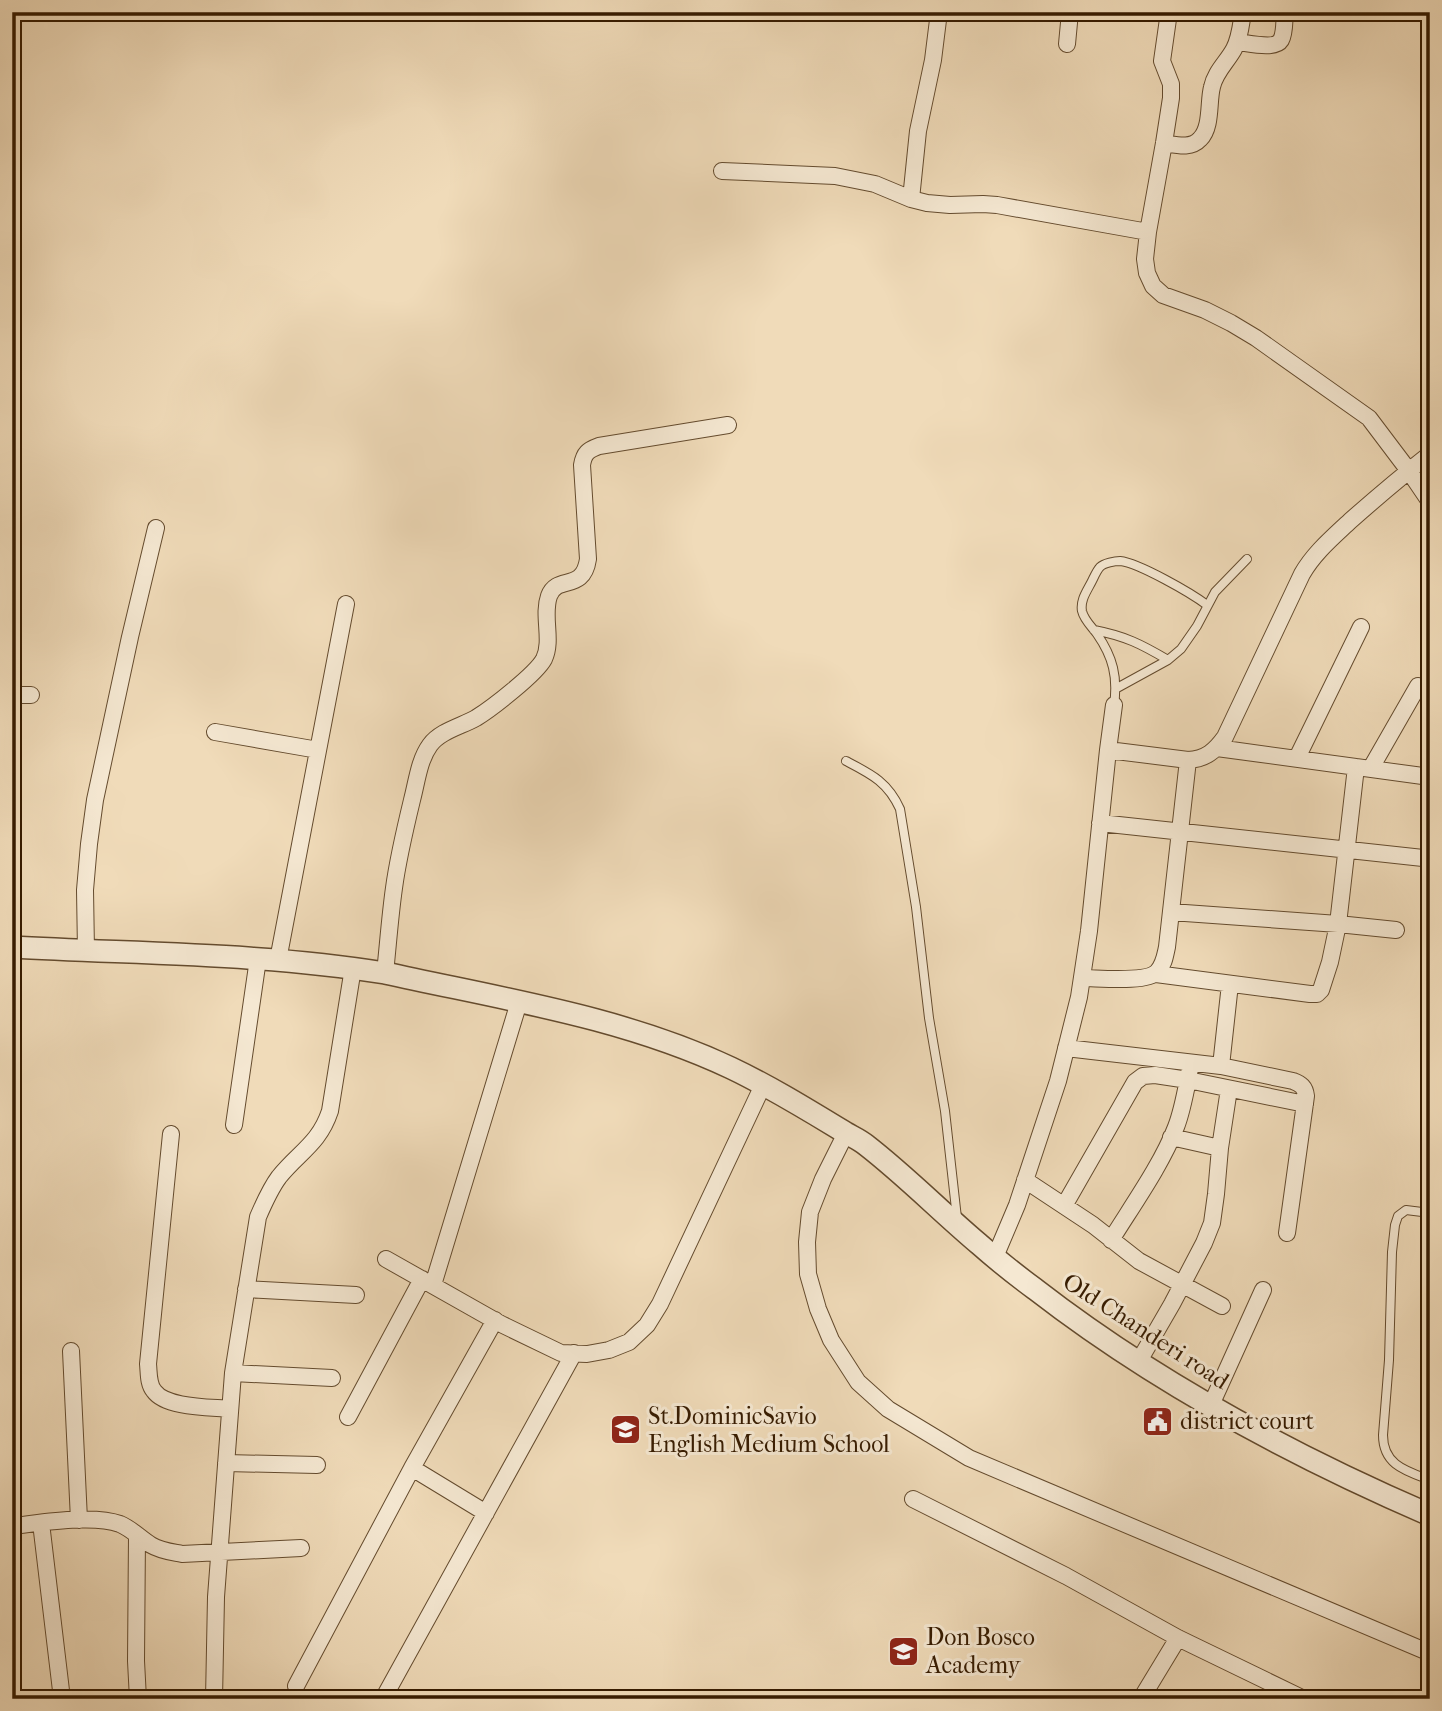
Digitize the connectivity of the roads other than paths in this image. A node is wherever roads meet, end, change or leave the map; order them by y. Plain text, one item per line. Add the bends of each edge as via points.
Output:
1 (939, 12) edge
2 (1070, 12) edge
3 (1169, 12) edge
4 (1243, 12) edge
5 (1285, 12) edge
6 (1237, 42) junction
7 (1067, 44) dead end
8 (1164, 143) junction
9 (722, 171) dead end
10 (911, 199) junction
11 (1148, 232) junction
12 (727, 425) dead end
13 (1430, 454) edge
14 (1409, 471) junction
15 (1430, 502) edge
16 (156, 528) dead end
17 (1247, 559) dead end
18 (346, 604) dead end
19 (1207, 605) junction
20 (1361, 627) dead end
21 (1094, 630) junction
22 (1168, 660) junction
23 (1418, 686) dead end
24 (1117, 688) junction
25 (12, 695) edge
26 (31, 695) dead end
27 (1114, 705) joint
28 (215, 732) dead end
29 (1217, 748) junction
30 (318, 750) junction
31 (1108, 750) junction
32 (1297, 758) junction
33 (1188, 760) junction
34 (846, 761) dead end
35 (1364, 768) junction
36 (1430, 776) edge
37 (1100, 822) junction
38 (1180, 832) junction
39 (1347, 850) junction
40 (1423, 858) dead end
41 (1171, 912) junction
42 (1338, 924) junction
43 (1396, 930) dead end
44 (12, 947) edge
45 (86, 951) junction
46 (268, 960) junction
47 (353, 968) junction
48 (385, 973) junction
49 (1156, 974) junction
50 (1082, 978) junction
51 (1230, 984) junction
52 (519, 1002) junction
53 (1066, 1048) junction
54 (1192, 1063) junction
55 (1221, 1066) junction
56 (1188, 1080) junction
57 (763, 1085) junction
58 (1229, 1088) junction
59 (1305, 1104) junction
60 (234, 1125) dead end
61 (172, 1134) dead end
62 (1171, 1137) junction
63 (856, 1139) junction
64 (1220, 1149) junction
65 (1025, 1180) junction
66 (1064, 1206) junction
67 (1430, 1213) edge
68 (957, 1225) junction
69 (1287, 1233) dead end
70 (1111, 1240) junction
71 (995, 1257) junction
72 (386, 1259) dead end
73 (428, 1282) junction
74 (1182, 1284) junction
75 (246, 1289) junction
76 (1263, 1290) dead end
77 (356, 1295) dead end
78 (1223, 1306) dead end
79 (495, 1320) junction
80 (71, 1351) dead end
81 (574, 1353) junction
82 (1139, 1361) junction
83 (233, 1373) junction
84 (332, 1378) dead end
85 (1211, 1405) junction
86 (230, 1409) junction
87 (348, 1417) dead end
88 (226, 1464) junction
89 (317, 1465) dead end
90 (412, 1468) junction
91 (1430, 1480) edge
92 (913, 1499) dead end
93 (486, 1513) junction
94 (1430, 1515) edge
95 (79, 1520) junction
96 (41, 1523) junction
97 (12, 1526) edge
98 (137, 1535) junction
99 (301, 1548) dead end
100 (219, 1552) junction
101 (1178, 1638) junction
102 (1430, 1653) edge
103 (296, 1686) dead end
104 (62, 1699) edge
105 (138, 1699) edge
106 (214, 1699) edge
107 (383, 1699) edge
108 (1141, 1699) edge
109 (1304, 1699) edge

1 - 10 street
2 - 7 street
3 - 8 street via 1162,51 1171,84
4 - 6 street
5 - 6 street via 1278,44
6 - 8 street via 1212,85 1202,137 1183,146
8 - 11 street
9 - 10 street via 835,176 876,184
10 - 11 street via 997,205
11 - 14 street via 1145,259 1153,286 1163,295 1231,323 1353,406 1369,418
12 - 48 street via 599,446 584,456 586,570 549,594 546,656 537,670 477,717 432,741 423,756 396,876
13 - 14 street
14 - 15 street
14 - 29 street via 1310,560
16 - 45 street via 95,800 85,890
17 - 19 lane
18 - 30 street
19 - 21 lane via 1132,564 1108,563 1100,567 1083,599 1082,611
19 - 22 lane via 1181,649
20 - 32 street
21 - 22 lane via 1120,635
21 - 24 lane via 1106,647
22 - 24 lane
23 - 35 street
24 - 27 lane
25 - 26 street
27 - 31 street
28 - 30 street
29 - 32 street
29 - 33 street
30 - 46 street
31 - 33 street
31 - 37 street
32 - 35 street
33 - 38 street
34 - 68 lane via 886,785 900,809 945,1111
35 - 36 street
35 - 39 street
37 - 38 street
37 - 50 street
38 - 39 street
38 - 41 street
39 - 40 street
39 - 42 street
41 - 42 street
41 - 49 street via 1163,964
42 - 43 street
42 - 51 street via 1326,980 1317,994
44 - 45 street, Old Chanderi road
45 - 46 street, Old Chanderi road
46 - 47 street, Old Chanderi road
46 - 60 street
47 - 48 street, Old Chanderi road
47 - 75 street via 330,1111 318,1137 267,1196 258,1217
48 - 52 street, Old Chanderi road
49 - 50 street
49 - 51 street
50 - 53 street
51 - 55 street
52 - 57 street, Old Chanderi road via 669,1041
52 - 73 street
53 - 54 street
53 - 65 street
54 - 55 street
54 - 56 street
55 - 59 street via 1298,1083 1305,1090
56 - 58 street
56 - 62 street
56 - 66 street via 1155,1075 1139,1078
57 - 63 street, Old Chanderi road
57 - 81 street via 647,1325 629,1342 609,1350
58 - 59 street
58 - 64 street
59 - 69 street
61 - 86 street via 149,1378 160,1398
62 - 64 street
62 - 70 street
63 - 68 street, Old Chanderi road
63 - 102 street via 823,1179 810,1212 808,1274 831,1340 858,1382 888,1409 969,1458
64 - 74 street via 1212,1223
65 - 66 street
65 - 71 street
66 - 70 street
67 - 91 lane via 1406,1210 1395,1225 1383,1435 1392,1461
68 - 71 street, Old Chanderi road
70 - 74 street
71 - 82 street, Old Chanderi road
72 - 73 street
73 - 79 street
73 - 87 street
74 - 78 street
74 - 82 street
75 - 77 street
75 - 83 street
76 - 85 street
79 - 81 street via 561,1353
79 - 90 street
80 - 95 street
81 - 93 street
82 - 85 street, Old Chanderi road
83 - 84 street
83 - 86 street
85 - 94 street, Old Chanderi road via 1325,1467
86 - 88 street
88 - 89 street
88 - 100 street
90 - 93 street
90 - 103 street
92 - 101 street
93 - 107 street
95 - 96 street
95 - 98 street via 113,1521
96 - 97 street
96 - 104 street
98 - 100 street via 163,1551
98 - 105 street
99 - 100 street
100 - 106 street
101 - 108 street
101 - 109 street

